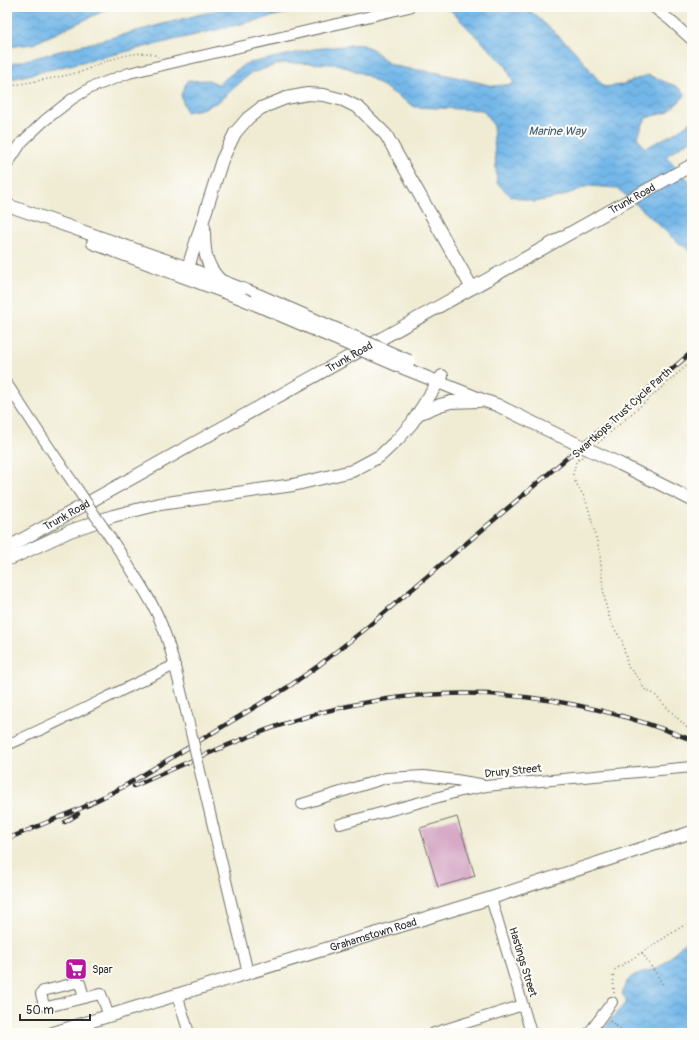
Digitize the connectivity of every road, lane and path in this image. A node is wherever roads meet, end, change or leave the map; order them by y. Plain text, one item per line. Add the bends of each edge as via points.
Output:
1 (409, 7) edge
2 (653, 7) edge
3 (692, 40) edge
4 (164, 64) junction
5 (7, 87) edge
6 (7, 165) edge
7 (692, 165) edge
8 (7, 205) edge
9 (7, 212) edge
10 (23, 214) junction
11 (204, 216) junction
12 (186, 273) junction
13 (222, 282) junction
14 (472, 288) junction
15 (692, 362) edge
16 (407, 365) junction
17 (440, 379) junction
18 (7, 384) edge
19 (484, 401) junction
20 (497, 405) junction
21 (418, 414) junction
22 (594, 447) dead end
23 (582, 457) dead end
24 (692, 500) edge
25 (7, 548) edge
26 (7, 559) edge
27 (175, 665) junction
28 (692, 733) edge
29 (7, 745) edge
30 (692, 767) edge
31 (486, 786) junction
32 (302, 804) dead end
33 (340, 824) dead end
34 (692, 832) edge
35 (491, 898) junction
36 (692, 920) edge
37 (642, 953) junction
38 (248, 973) junction
39 (663, 984) dead end
40 (177, 995) junction
41 (84, 997) dead end
42 (612, 1002) joint
43 (523, 1005) junction
44 (109, 1016) junction
45 (602, 1016) junction
46 (623, 1030) dead end
47 (53, 1033) edge
48 (189, 1033) edge
49 (434, 1033) edge
50 (531, 1033) edge
51 (589, 1033) edge

1 - 4 street
2 - 3 street
4 - 5 path via 156,55 146,53 103,63 81,72
4 - 6 street via 129,73 90,88 72,99 22,142
7 - 14 main road, Trunk Road
8 - 10 main road
9 - 10 main road
10 - 12 main road
11 - 12 main road
11 - 13 main road via 207,261 210,269
11 - 14 main road via 222,160 235,133 248,118 261,108 286,98 308,94 343,100 359,108 386,135
12 - 13 main road
12 - 16 main road, bridge via 243,299
13 - 16 main road, bridge via 258,295
14 - 25 main road, Trunk Road
15 - 22 path, Swartkops Trust Cycle Parth
16 - 17 main road
17 - 19 main road
17 - 20 main road via 472,390
17 - 21 main road
18 - 27 street, bridge via 147,595 157,614
19 - 20 main road
19 - 21 main road via 451,402
20 - 24 main road, bridge
21 - 26 main road via 380,456 352,471 293,485 160,504 113,516 70,531
23 - 28 path, Swartkops Trust Cycle Parth via 576,462 574,480 585,498 591,517 600,554 606,606 611,623 622,641 628,667 644,689 654,694
27 - 29 street
27 - 38 street, bridge
30 - 31 street, Drury Street
31 - 32 street via 424,776 386,778
31 - 33 street, Drury Street
34 - 35 main road, Grahamstown Road
35 - 38 main road, Grahamstown Road
35 - 43 street, Hastings Street
36 - 37 path
37 - 39 path
37 - 42 path via 613,971
38 - 40 main road, Grahamstown Road
40 - 44 main road, Grahamstown Road
40 - 48 street
41 - 44 street via 101,994
42 - 45 street
43 - 49 street
43 - 50 street, Hastings Street
44 - 47 main road, Grahamstown Road
45 - 46 path
45 - 51 street

